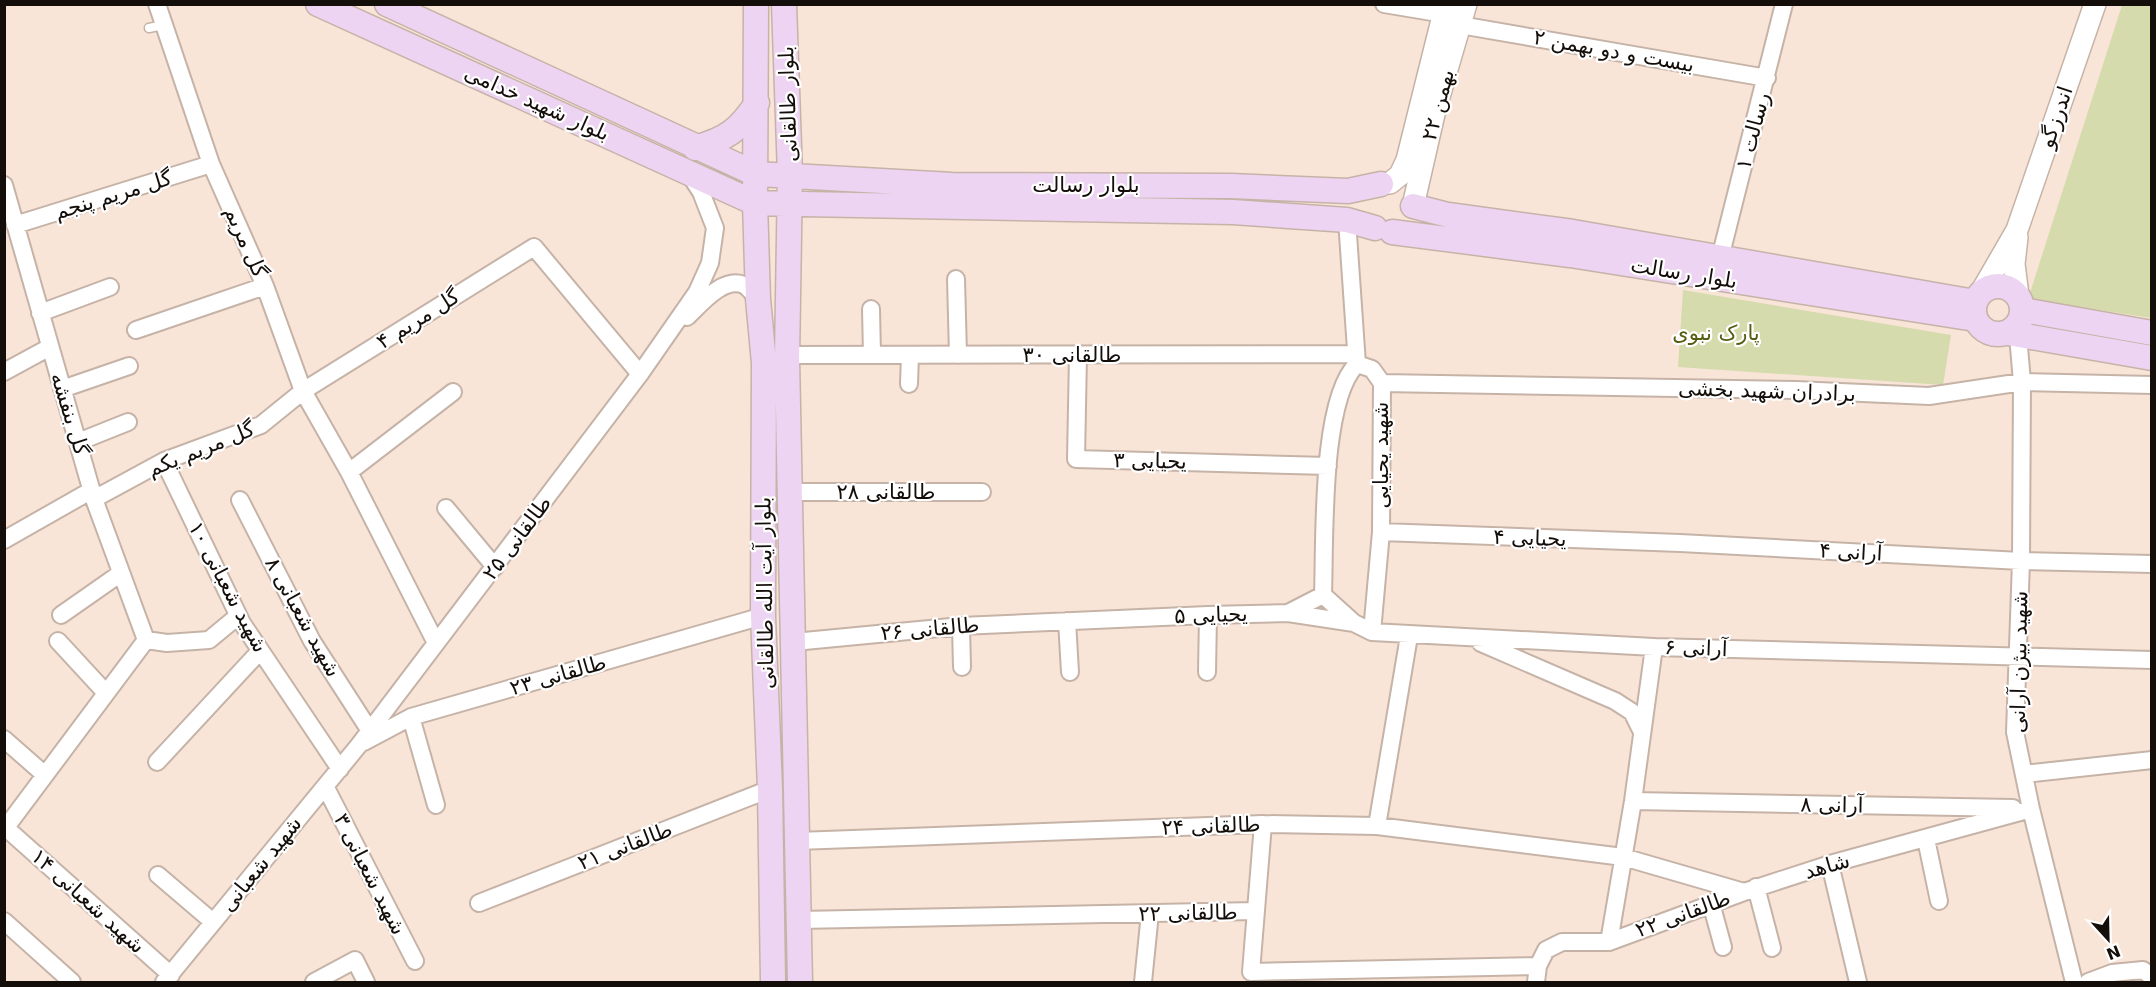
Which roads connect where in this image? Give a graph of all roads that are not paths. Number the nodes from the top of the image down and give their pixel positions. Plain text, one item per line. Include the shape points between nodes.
1 (157, 4) edge
2 (318, 4) edge
3 (387, 4) edge
4 (756, 4) edge
5 (784, 4) edge
6 (1384, 4) edge
7 (1466, 4) edge
8 (1784, 4) edge
9 (2095, 4) edge
10 (1450, 15) edge
11 (1767, 78) junction
12 (757, 103) junction
13 (695, 148) junction
14 (211, 164) junction
15 (688, 172) junction
16 (756, 174) junction
17 (790, 175) junction
18 (1385, 183) junction
19 (4, 185) edge
20 (755, 203) junction
21 (789, 204) junction
22 (1413, 206) junction
23 (1347, 220) junction
24 (15, 225) junction
25 (1383, 230) junction
26 (2017, 230) junction
27 (1720, 258) junction
28 (956, 279) dead end
29 (110, 286) dead end
30 (265, 286) junction
31 (758, 299) junction
32 (1973, 304) junction
33 (2025, 306) junction
34 (871, 309) dead end
35 (40, 313) junction
36 (673, 329) junction
37 (136, 330) dead end
38 (2151, 333) edge
39 (2013, 334) junction
40 (50, 347) junction
41 (787, 355) junction
42 (872, 355) junction
43 (910, 355) junction
44 (958, 355) junction
45 (1078, 355) junction
46 (2151, 358) edge
47 (1356, 359) junction
48 (129, 366) dead end
49 (4, 372) edge
50 (640, 374) junction
51 (2022, 382) junction
52 (1382, 383) junction
53 (909, 384) dead end
54 (2151, 386) edge
55 (62, 389) junction
56 (303, 391) junction
57 (453, 392) dead end
58 (128, 422) dead end
59 (789, 424) junction
60 (765, 425) junction
61 (78, 442) junction
62 (164, 461) junction
63 (1328, 466) junction
64 (349, 472) junction
65 (790, 492) junction
66 (982, 492) dead end
67 (93, 494) junction
68 (240, 500) dead end
69 (446, 508) dead end
70 (1380, 532) junction
71 (4, 540) edge
72 (1680, 543) joint
73 (2021, 561) junction
74 (2151, 564) edge
75 (495, 567) junction
76 (121, 573) junction
77 (1323, 595) junction
78 (1288, 613) junction
79 (61, 615) dead end
80 (1208, 615) junction
81 (238, 616) junction
82 (763, 616) junction
83 (1066, 621) junction
84 (1354, 623) junction
85 (961, 626) junction
86 (1372, 632) junction
87 (1409, 636) junction
88 (1471, 638) junction
89 (146, 640) junction
90 (58, 641) dead end
91 (794, 642) junction
92 (436, 644) junction
93 (1654, 647) junction
94 (260, 651) junction
95 (2020, 658) junction
96 (2151, 660) edge
97 (962, 667) dead end
98 (1070, 672) dead end
99 (1207, 672) dead end
100 (106, 693) junction
101 (411, 717) junction
102 (370, 731) junction
103 (1642, 732) junction
104 (4, 739) edge
105 (358, 746) junction
106 (2151, 760) edge
107 (157, 762) dead end
108 (340, 769) junction
109 (2024, 774) junction
110 (45, 775) junction
111 (325, 786) junction
112 (770, 789) junction
113 (1633, 801) junction
114 (436, 805) dead end
115 (2031, 809) junction
116 (1263, 824) junction
117 (1377, 826) junction
118 (5, 829) edge
119 (1926, 839) junction
120 (797, 841) junction
121 (1623, 858) junction
122 (1830, 864) junction
123 (158, 875) dead end
124 (1750, 890) junction
125 (1939, 901) dead end
126 (479, 903) dead end
127 (1711, 903) junction
128 (1255, 911) junction
129 (1150, 913) junction
130 (799, 920) junction
131 (4, 921) edge
132 (213, 922) junction
133 (1609, 942) junction
134 (1723, 947) dead end
135 (1772, 948) dead end
136 (416, 961) dead end
137 (1537, 974) edge
138 (2151, 977) edge
139 (168, 979) edge
140 (72, 982) edge
141 (314, 982) edge
142 (366, 982) edge
143 (773, 982) edge
144 (800, 982) edge
145 (1143, 982) edge
146 (1858, 982) edge
147 (2074, 982) edge
148 (2088, 982) edge

1 - 14 street, گل مریم via 156,26
2 - 15 main road, بلوار شهید خدامی
3 - 13 main road, بلوار شهید خدامی
4 - 12 main road, بلوار طالقانی
5 - 17 main road, بلوار طالقانی
6 - 10 street, بیست و دو بهمن ۲
7 - 10 street, ۲۲ بهمن
8 - 11 street, رسالت ۱
9 - 26 street, اندرزگو
10 - 11 street, بیست و دو بهمن ۲
10 - 18 street, ۲۲ بهمن via 1407,160 1400,175
10 - 22 street, ۲۲ بهمن via 1434,114
11 - 27 street, رسالت ۱
12 - 13 main road via 742,125 721,141
12 - 16 main road, بلوار طالقانی
13 - 16 main road, بلوار شهید خدامی
14 - 24 street, گل مریم پنجم
14 - 30 street, گل مریم
15 - 20 main road, بلوار شهید خدامی
15 - 36 street via 711,216 715,241 705,279
16 - 17 main road, بلوار رسالت
16 - 20 main road, بلوار طالقانی
17 - 18 main road, بلوار رسالت via 952,185 1231,186 1348,191
17 - 21 main road, بلوار طالقانی
18 - 22 main road via 1403,188
18 - 25 main road via 1374,187 1365,200 1365,216
19 - 24 street, گل بنفشه
20 - 21 main road, بلوار رسالت
20 - 31 main road, بلوار آیت الله طالقانی
21 - 23 main road, بلوار رسالت via 1233,212
21 - 41 main road, بلوار آیت الله طالقانی
22 - 25 main road via 1405,226
22 - 27 main road, بلوار رسالت via 1448,215
23 - 25 main road, بلوار رسالت
23 - 47 street
24 - 35 street, گل بنفشه
25 - 32 main road, بلوار رسالت
26 - 32 street
26 - 33 street via 2014,264
27 - 32 main road, بلوار رسالت
28 - 44 street
29 - 35 street
30 - 37 street
30 - 56 street, گل مریم
31 - 36 street via 745,285 733,283 718,290
31 - 60 main road, بلوار آیت الله طالقانی
32 - 33 main road via 1991,287 1999,286
32 - 39 main road via 1985,331
33 - 38 main road
33 - 39 main road
34 - 42 street
35 - 40 street, گل بنفشه
36 - 50 street, طالقانی ۲۵
39 - 46 main road
39 - 51 street, شهید بیژن آرانی
40 - 49 street
40 - 55 street, گل بنفشه
41 - 42 street, طالقانی ۳۰
41 - 59 main road, بلوار آیت الله طالقانی
42 - 43 street, طالقانی ۳۰
43 - 44 street, طالقانی ۳۰
43 - 53 street
44 - 45 street, طالقانی ۳۰
45 - 47 street, طالقانی ۳۰
45 - 63 street, یحیایی ۳ via 1076,459
47 - 52 street, شهید یحیایی via 1372,369
47 - 63 street via 1335,413
48 - 55 street
50 - 56 street, گل مریم ۴ via 534,247
50 - 75 street, طالقانی ۲۵
51 - 52 street, برادران شهید بخشی via 1929,396
51 - 54 street, برادران شهید بخشی
51 - 73 street, شهید بیژن آرانی
52 - 70 street, شهید یحیایی
55 - 61 street, گل بنفشه
56 - 62 street, گل مریم یکم via 261,425
56 - 64 street, گل مریم
57 - 64 street
58 - 61 street
59 - 60 main road
59 - 65 main road, بلوار آیت الله طالقانی
60 - 82 main road, بلوار آیت الله طالقانی
61 - 67 street, گل بنفشه
62 - 67 street, گل مریم یکم
62 - 81 street, شهید شعبانی ۱۰
63 - 77 street
64 - 92 street, گل مریم
65 - 66 street, طالقانی ۲۸
65 - 91 main road, بلوار آیت الله طالقانی
67 - 71 street, گل مریم یکم
67 - 76 street, گل بنفشه
68 - 102 street, شهید شعبانی ۸ via 312,641
69 - 75 street
70 - 72 street, یحیایی ۴
70 - 86 street, شهید یحیایی
72 - 73 street, آرانی ۴
73 - 74 street, آرانی ۴
73 - 95 street, شهید بیژن آرانی
75 - 92 street, طالقانی ۲۵
76 - 79 street
76 - 89 street, گل بنفشه
77 - 78 street
77 - 84 street
78 - 80 street, یحیایی ۵
78 - 84 street, یحیایی ۵
80 - 83 street, یحیایی ۵
80 - 99 street
81 - 89 street via 209,640 167,644
81 - 94 street, شهید شعبانی ۱۰
82 - 101 street, طالقانی ۲۳
82 - 112 main road, بلوار آیت الله طالقانی
83 - 85 street, طالقانی ۲۶
83 - 98 street
84 - 86 street
85 - 91 street, طالقانی ۲۶
85 - 97 street
86 - 87 street, آرانی ۶
87 - 88 street, آرانی ۶
87 - 117 street
88 - 93 street, آرانی ۶
88 - 103 street via 1614,700 1632,712
89 - 100 street
90 - 100 street
91 - 120 main road, بلوار آیت الله طالقانی
92 - 102 street, طالقانی ۲۵
93 - 95 street, آرانی ۶
93 - 103 street
94 - 107 street
94 - 108 street, شهید شعبانی ۱۰
95 - 96 street, آرانی ۶
95 - 109 street, شهید بیژن آرانی via 2015,732
100 - 110 street
101 - 105 street, طالقانی ۲۳
101 - 114 street
102 - 105 street, طالقانی ۲۵
103 - 113 street
104 - 110 street
105 - 108 street, شهید شعبانی
106 - 109 street
108 - 111 street, شهید شعبانی
109 - 115 street, شهید بیژن آرانی
110 - 118 street
111 - 132 street, شهید شعبانی
111 - 136 street, شهید شعبانی ۳
112 - 126 street, طالقانی ۲۱
112 - 143 main road, بلوار آیت الله طالقانی
113 - 115 street, آرانی ۸
113 - 121 street
115 - 119 street, شاهد
115 - 147 street, شهید بیژن آرانی
116 - 117 street, طالقانی ۲۴
116 - 120 street, طالقانی ۲۴
116 - 128 street
117 - 121 street, طالقانی ۲۴
118 - 139 street, شهید شعبانی ۱۴
119 - 122 street, شاهد
119 - 125 street
120 - 130 main road, بلوار آیت الله طالقانی
121 - 124 street
121 - 133 street
122 - 124 street, شاهد
122 - 146 street
123 - 132 street
124 - 127 street, طالقانی ۲۲
124 - 135 street
127 - 133 street, طالقانی ۲۲
127 - 134 street
128 - 129 street, طالقانی ۲۲
128 - 137 street, طالقانی ۲۲ via 1251,972
129 - 130 street, طالقانی ۲۲
129 - 145 street
130 - 144 main road, بلوار آیت الله طالقانی
131 - 140 street
132 - 139 street, شهید شعبانی
133 - 137 street, طالقانی ۲۲ via 1562,942 1546,950
138 - 148 street via 2143,970 2112,973
141 - 142 street via 355,960

